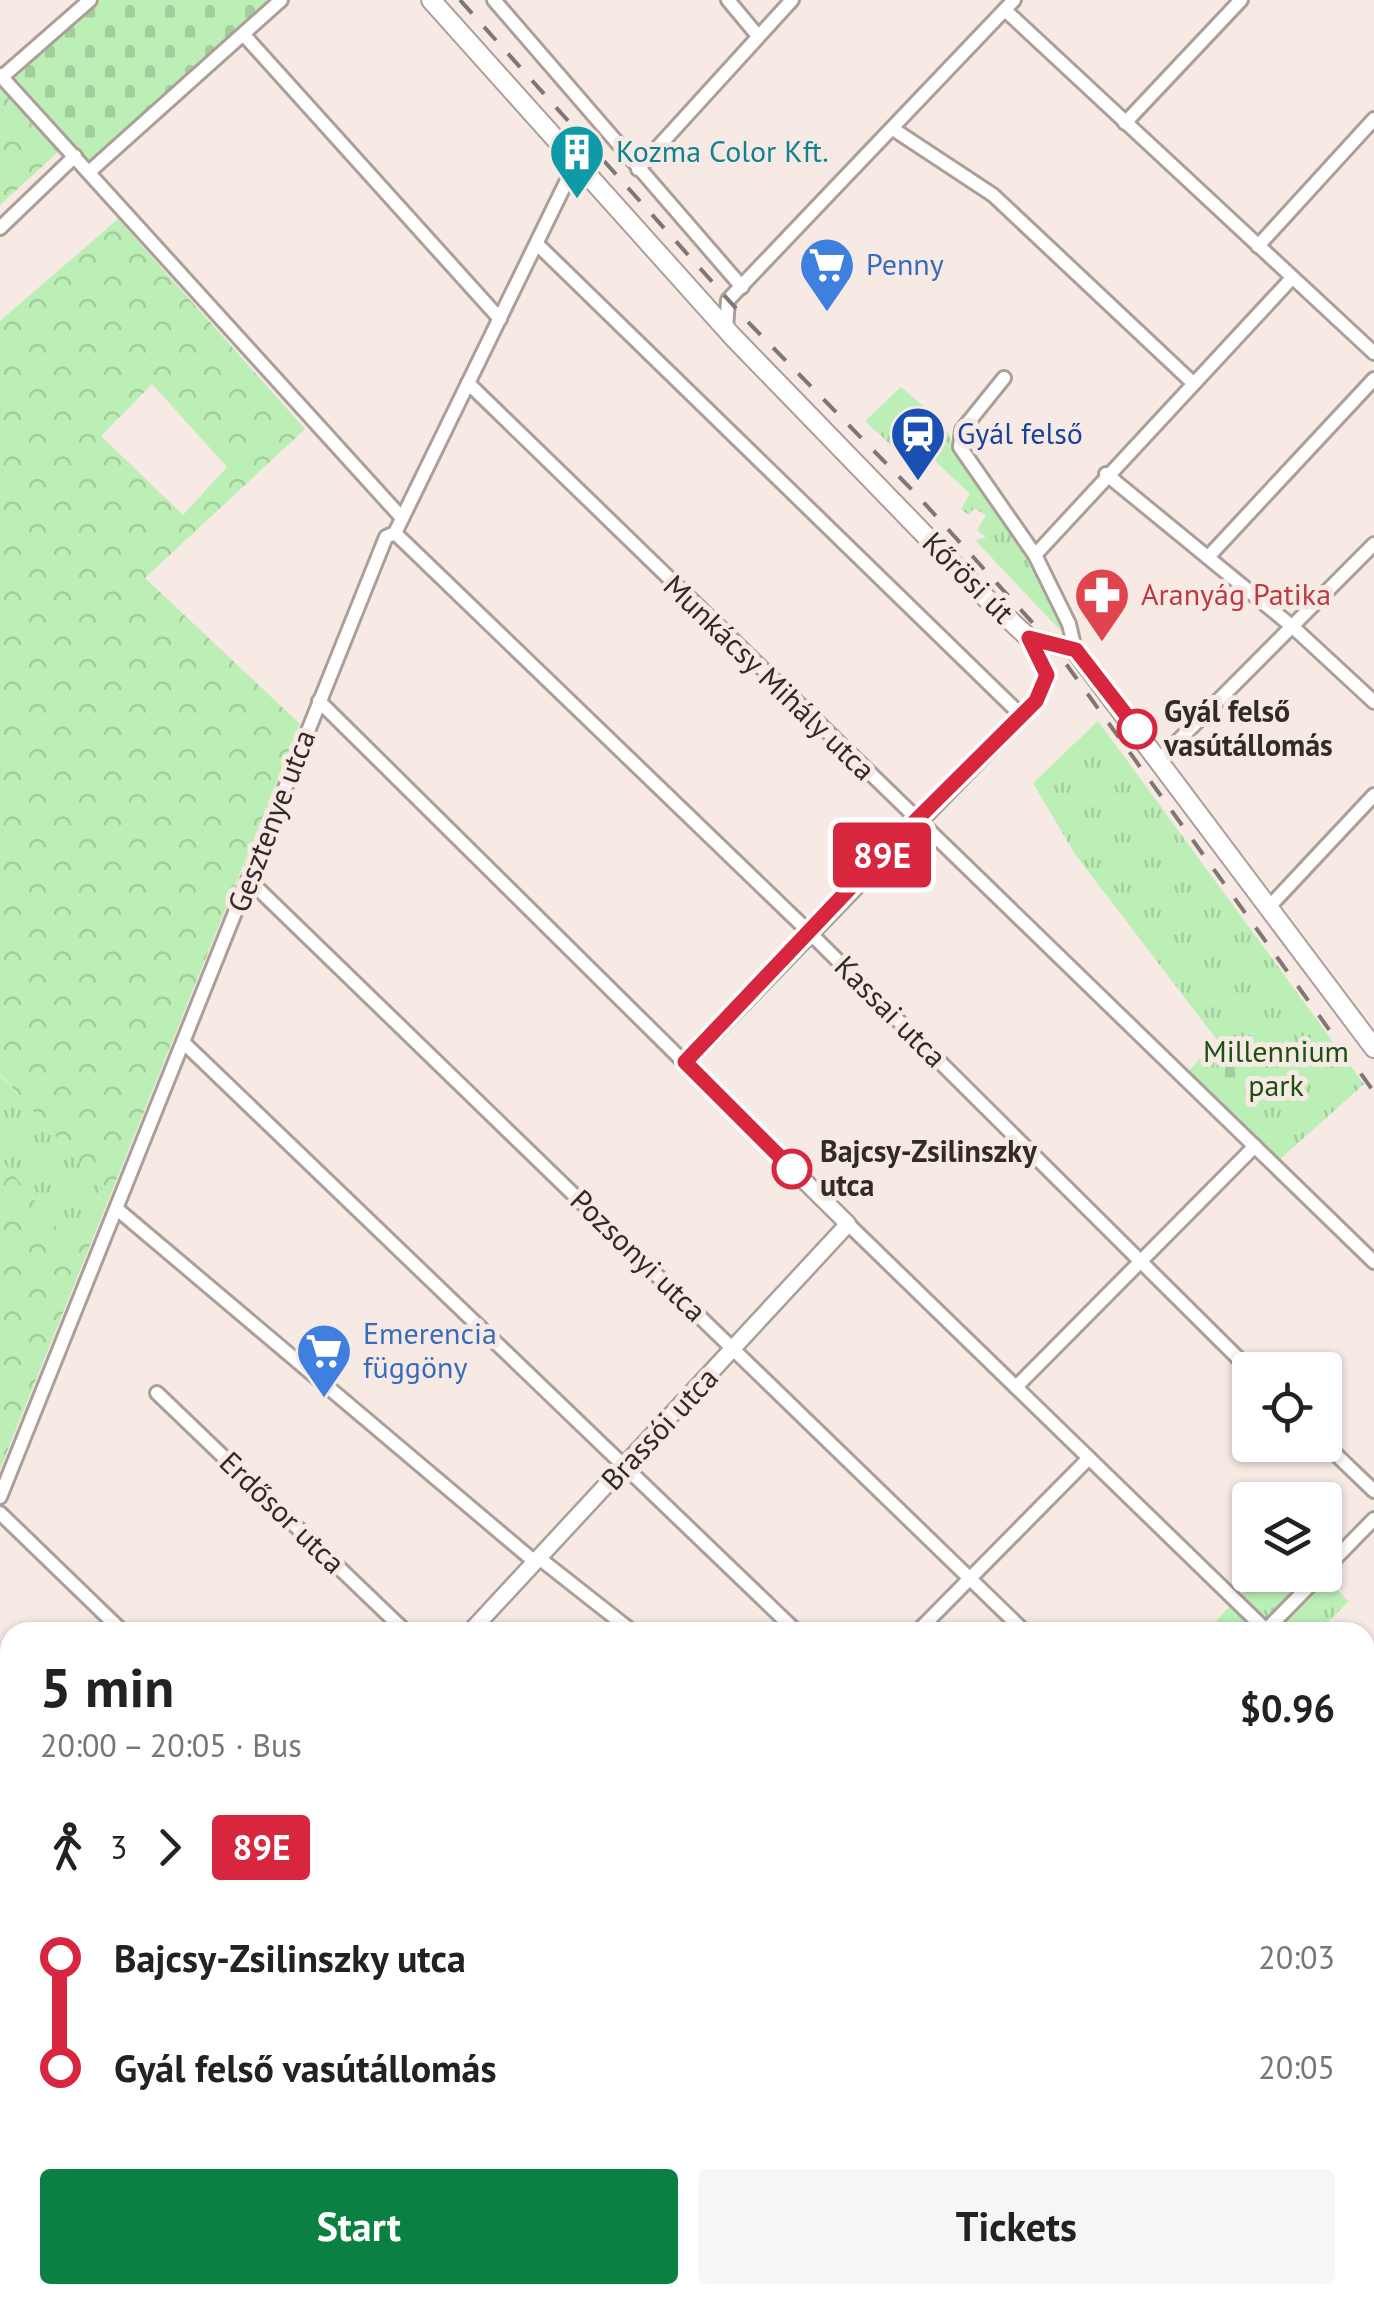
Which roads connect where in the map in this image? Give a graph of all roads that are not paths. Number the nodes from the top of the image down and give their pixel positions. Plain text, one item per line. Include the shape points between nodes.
1 (90, 0) edge
2 (282, 0) edge
3 (432, 0) edge
4 (494, 0) edge
5 (728, 0) edge
6 (792, 0) edge
7 (1236, 2) edge
8 (1010, 5) edge
9 (244, 35) junction
10 (758, 36) junction
11 (1, 76) edge
12 (1374, 120) edge
13 (1125, 123) junction
14 (892, 128) junction
15 (74, 156) junction
16 (576, 162) junction
17 (638, 169) junction
18 (89, 172) junction
19 (0, 228) edge
20 (537, 244) junction
21 (1258, 246) junction
22 (1292, 278) junction
23 (742, 287) junction
24 (699, 299) junction
25 (728, 300) junction
26 (485, 302) junction
27 (508, 302) junction
28 (500, 319) junction
29 (726, 329) junction
30 (1374, 353) edge
31 (1004, 378) dead end
32 (1374, 380) edge
33 (468, 383) junction
34 (1192, 383) junction
35 (1106, 474) junction
36 (402, 518) junction
37 (395, 533) junction
38 (1374, 544) edge
39 (1035, 555) junction
40 (1209, 556) junction
41 (1294, 628) junction
42 (1029, 638) junction
43 (1069, 648) junction
44 (1047, 675) junction
45 (319, 701) junction
46 (1374, 702) edge
47 (1022, 716) junction
48 (1160, 759) junction
49 (1374, 796) edge
50 (915, 821) junction
51 (250, 882) junction
52 (1269, 907) junction
53 (808, 931) junction
54 (184, 1043) junction
55 (1374, 1048) edge
56 (685, 1062) junction
57 (1255, 1146) junction
58 (117, 1209) junction
59 (848, 1224) junction
60 (1141, 1261) junction
61 (1374, 1262) edge
62 (733, 1349) junction
63 (1232, 1352) edge
64 (1016, 1387) junction
65 (157, 1393) dead end
66 (1088, 1458) junction
67 (1342, 1460) edge
68 (623, 1469) junction
69 (1374, 1491) edge
70 (0, 1497) edge
71 (0, 1514) edge
72 (1374, 1519) edge
73 (1342, 1552) edge
74 (538, 1560) junction
75 (970, 1578) junction
76 (1304, 1592) edge
77 (113, 1622) edge
78 (396, 1622) edge
79 (479, 1622) edge
80 (620, 1622) edge
81 (786, 1622) edge
82 (927, 1622) edge
83 (1015, 1622) edge
84 (1256, 1622) edge
85 (1275, 1622) edge

1 - 11 street
2 - 9 street
3 - 16 main road, Kőrösi út
4 - 17 street
5 - 10 street
6 - 10 street
7 - 13 street
8 - 13 street
8 - 14 street
9 - 18 street
9 - 26 street
10 - 17 street
11 - 15 street
12 - 21 street
13 - 21 street
14 - 23 street
14 - 34 street via 993,196
15 - 18 street
15 - 19 street
16 - 20 street, Gesztenye utca
16 - 24 main road, Kőrösi út
17 - 23 street
18 - 36 street
20 - 27 street, Gesztenye utca
20 - 47 street
21 - 22 street
22 - 30 street
22 - 34 street
23 - 25 street
24 - 25 street
24 - 29 main road, Kőrösi út
25 - 29 street
26 - 27 street
26 - 28 street
27 - 28 street, Gesztenye utca
28 - 33 street, Gesztenye utca
29 - 42 main road, Kőrösi út
31 - 39 street via 962,430 960,447
32 - 40 street
33 - 36 street, Gesztenye utca
33 - 50 street, Munkácsy Mihály utca
34 - 35 street
35 - 39 street
35 - 40 street
36 - 37 street, Gesztenye utca
37 - 45 street, Gesztenye utca via 386,537
37 - 53 street, Kassai utca
38 - 41 street
39 - 43 street via 1069,624
40 - 41 street
41 - 46 street
41 - 48 street
42 - 43 main road, Kőrösi út
42 - 44 street
43 - 44 street
43 - 48 main road
44 - 47 street
45 - 51 street, Gesztenye utca
45 - 56 street
47 - 50 street
48 - 52 main road
49 - 52 street
50 - 53 street
50 - 57 street, Munkácsy Mihály utca
51 - 54 street, Gesztenye utca
51 - 62 street, Pozsonyi utca
52 - 55 main road
53 - 56 street
53 - 60 street, Kassai utca
54 - 58 street, Gesztenye utca
54 - 68 street
56 - 59 street
57 - 60 street
57 - 61 street, Munkácsy Mihály utca
58 - 70 street, Gesztenye utca
58 - 74 street
59 - 62 street, Brassói utca
59 - 64 street
60 - 63 street, Kassai utca
60 - 64 street
62 - 68 street, Brassói utca
62 - 75 street, Pozsonyi utca
64 - 66 street
65 - 78 street, Erdősor utca
66 - 75 street
66 - 84 street
67 - 69 street
68 - 74 street, Brassói utca
68 - 81 street
71 - 77 street
72 - 73 street
74 - 79 street, Brassói utca
74 - 80 street
75 - 82 street
75 - 83 street, Pozsonyi utca
76 - 85 street

